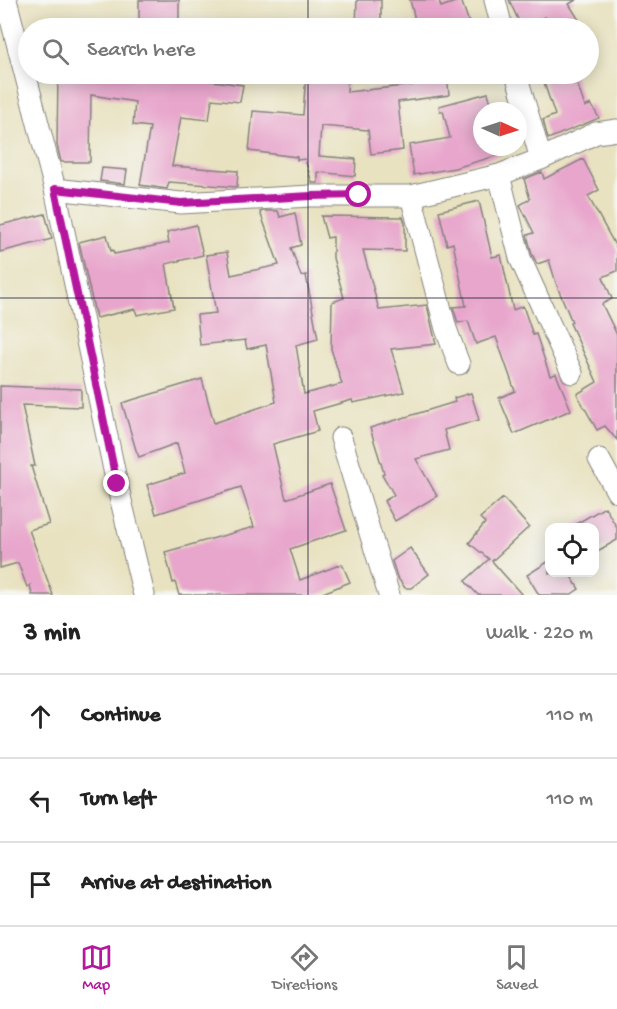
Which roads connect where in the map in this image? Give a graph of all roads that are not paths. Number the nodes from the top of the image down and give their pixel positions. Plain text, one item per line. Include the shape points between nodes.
1 (6, 0) edge
2 (495, 0) edge
3 (500, 18) edge
4 (18, 46) edge
5 (28, 84) edge
6 (519, 84) edge
7 (617, 130) edge
8 (541, 159) junction
9 (499, 175) junction
10 (55, 189) junction
11 (411, 196) junction
12 (459, 364) dead end
13 (572, 373) dead end
14 (341, 438) dead end
15 (599, 459) dead end
16 (617, 492) edge
17 (144, 595) edge
18 (389, 595) edge

1 - 4 street
2 - 3 street
5 - 10 street
6 - 8 street
7 - 8 street via 596,133
8 - 9 street
9 - 11 street
9 - 13 street via 520,258
10 - 11 street via 181,203 311,196
10 - 17 street
11 - 12 street
14 - 18 street
15 - 16 street

